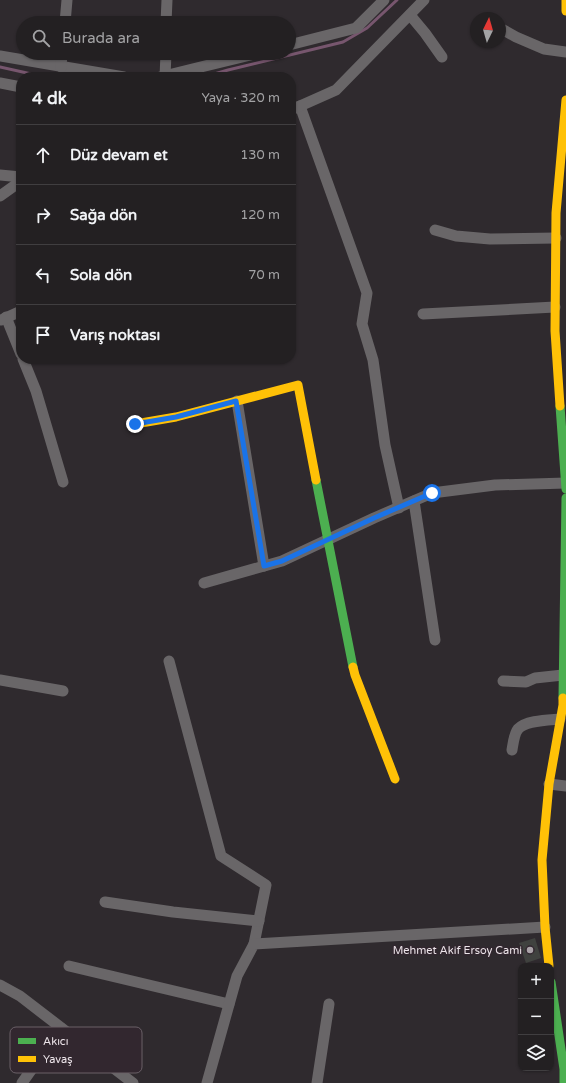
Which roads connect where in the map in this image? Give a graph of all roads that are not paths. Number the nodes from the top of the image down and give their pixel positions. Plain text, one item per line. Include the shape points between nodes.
1 (67, 0) edge
2 (167, 0) edge
3 (384, 0) edge
4 (424, 0) edge
5 (566, 0) edge
6 (566, 11) edge
7 (410, 15) junction
8 (66, 16) edge
9 (166, 16) edge
10 (506, 32) edge
11 (296, 43) edge
12 (566, 52) edge
13 (0, 56) edge
14 (442, 57) dead end
15 (16, 59) edge
16 (24, 60) edge
17 (61, 60) edge
18 (166, 60) edge
19 (230, 60) edge
20 (61, 66) junction
21 (95, 72) edge
22 (165, 72) edge
23 (181, 72) edge
24 (0, 83) edge
25 (16, 86) edge
26 (566, 100) edge
27 (296, 108) edge
28 (0, 175) edge
29 (16, 177) edge
30 (16, 185) edge
31 (0, 196) edge
32 (435, 230) dead end
33 (556, 238) junction
34 (555, 308) junction
35 (16, 313) edge
36 (424, 314) dead end
37 (3, 319) edge
38 (16, 344) edge
39 (25, 364) edge
40 (236, 401) junction
41 (135, 424) dead end
42 (63, 482) dead end
43 (566, 483) edge
44 (566, 489) edge
45 (566, 498) edge
46 (414, 501) junction
47 (399, 508) junction
48 (327, 540) junction
49 (264, 566) junction
50 (204, 583) dead end
51 (435, 640) dead end
52 (168, 661) dead end
53 (563, 675) junction
54 (0, 680) edge
55 (503, 681) dead end
56 (63, 690) dead end
57 (560, 719) junction
58 (512, 750) dead end
59 (395, 779) dead end
60 (548, 784) junction
61 (566, 786) edge
62 (104, 902) dead end
63 (258, 921) junction
64 (545, 927) junction
65 (254, 944) junction
66 (549, 963) edge
67 (69, 966) dead end
68 (0, 985) edge
69 (554, 999) edge
70 (229, 1004) junction
71 (329, 1004) dead end
72 (59, 1027) edge
73 (29, 1073) edge
74 (120, 1073) edge
75 (22, 1083) edge
76 (133, 1083) edge
77 (207, 1083) edge
78 (317, 1083) edge
79 (564, 1083) edge

1 - 8 street
2 - 9 street
3 - 11 street via 356,28
4 - 7 street
5 - 6 street
7 - 14 street
7 - 27 street via 336,90
10 - 12 street via 544,49
13 - 15 street
16 - 20 street
17 - 20 street
18 - 22 street
19 - 23 street
20 - 21 street
24 - 25 street
26 - 33 street
27 - 47 street via 367,293 362,324 373,360 385,445
28 - 29 street
30 - 31 street
32 - 33 street via 456,236 490,239
33 - 34 street
34 - 36 street
34 - 43 street
35 - 37 street
37 - 38 street
39 - 42 street via 36,391
40 - 41 street via 176,417
40 - 48 street via 298,385
40 - 49 street
43 - 44 street
43 - 46 street via 495,485 432,493
45 - 53 street
46 - 47 street
46 - 51 street
47 - 48 street
48 - 49 street via 282,561
48 - 59 street via 355,675
49 - 50 street
52 - 63 street via 221,856 266,886
53 - 55 street via 535,678 526,682
53 - 57 street via 563,705
54 - 56 street
57 - 58 street via 531,722 519,728
57 - 60 street
60 - 61 street
60 - 64 street via 542,860
62 - 63 street
63 - 65 street
64 - 65 street
64 - 66 street
65 - 70 street via 237,976
67 - 70 street
68 - 72 street via 20,996
69 - 79 street
70 - 77 street
71 - 78 street
73 - 75 street
74 - 76 street

